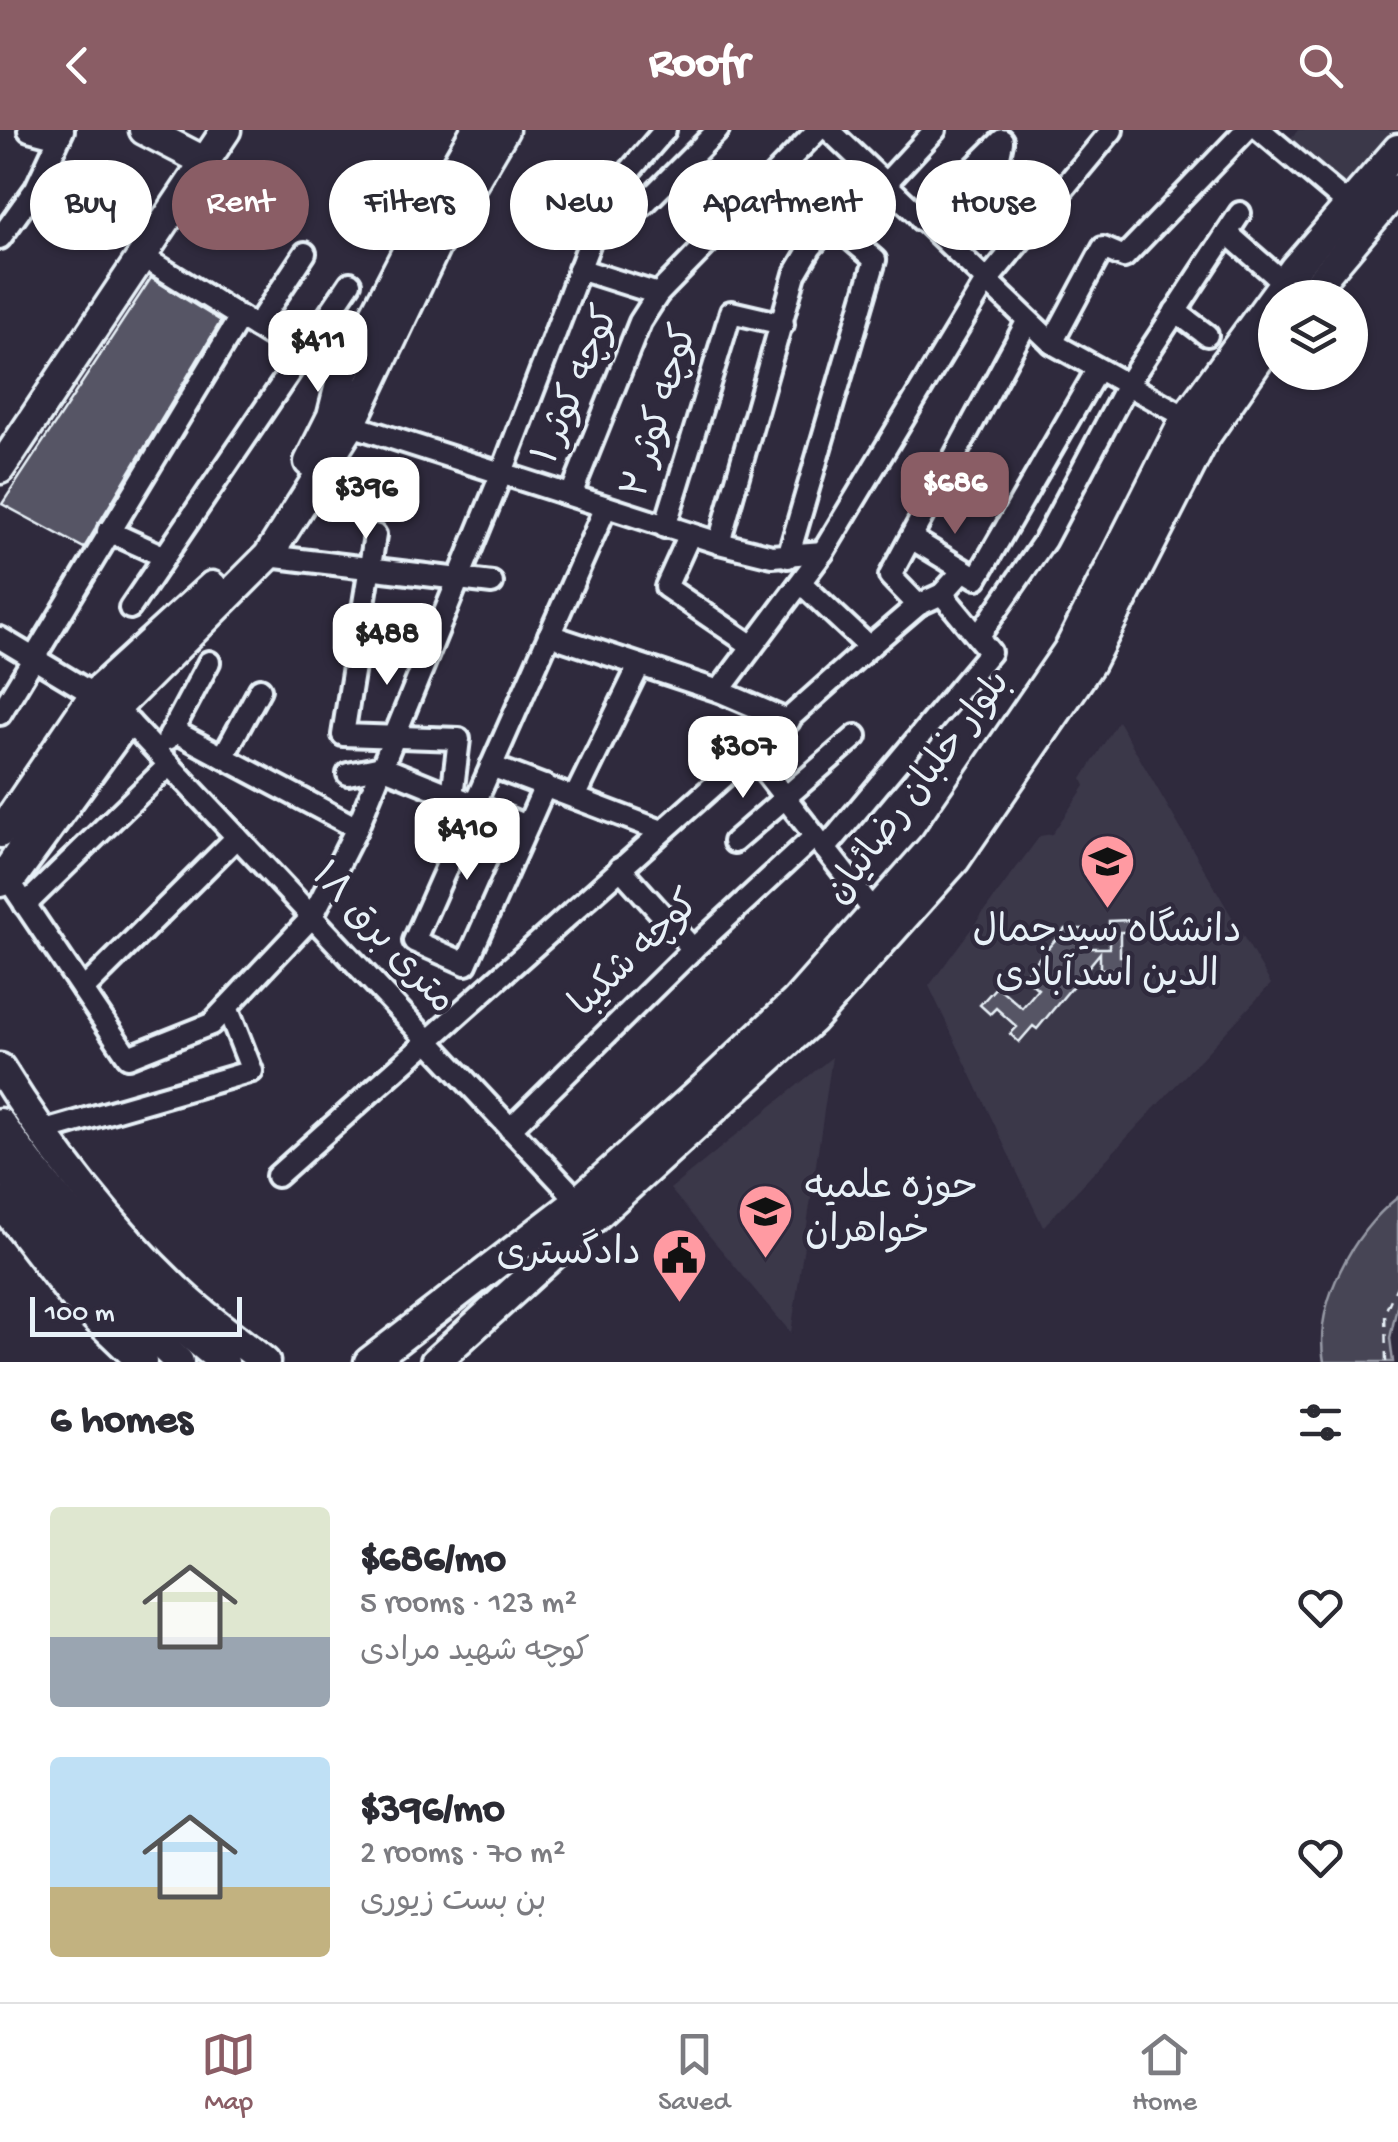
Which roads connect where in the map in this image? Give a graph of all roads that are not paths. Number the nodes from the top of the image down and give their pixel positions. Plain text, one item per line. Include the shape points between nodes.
1 (29, 130) edge
2 (144, 130) edge
3 (186, 130) edge
4 (476, 130) edge
5 (504, 130) edge
6 (665, 130) edge
7 (718, 130) edge
8 (818, 130) edge
9 (828, 130) edge
10 (935, 130) edge
11 (1112, 130) edge
12 (1246, 130) edge
13 (1260, 130) edge
14 (61, 134) edge
15 (1003, 135) edge
16 (215, 146) edge
17 (1398, 149) edge
18 (639, 160) edge
19 (859, 160) edge
20 (979, 160) edge
21 (998, 160) edge
22 (896, 165) edge
23 (1398, 190) edge
24 (896, 196) edge
25 (648, 200) edge
26 (1350, 205) junction
27 (1240, 213) dead end
28 (916, 215) edge
29 (1228, 233) junction
30 (0, 238) edge
31 (587, 250) edge
32 (808, 250) edge
33 (863, 250) edge
34 (952, 250) edge
35 (306, 253) dead end
36 (140, 255) junction
37 (580, 269) junction
38 (1283, 280) edge
39 (1301, 280) edge
40 (1305, 280) edge
41 (350, 282) dead end
42 (985, 282) junction
43 (658, 294) junction
44 (1175, 311) junction
45 (248, 322) junction
46 (1027, 322) junction
47 (783, 324) junction
48 (1207, 335) dead end
49 (1258, 341) edge
50 (1052, 343) junction
51 (300, 353) junction
52 (1258, 355) edge
53 (1097, 370) junction
54 (1127, 384) junction
55 (352, 386) junction
56 (342, 421) junction
57 (1198, 424) junction
58 (0, 469) edge
59 (501, 475) junction
60 (571, 495) junction
61 (606, 507) junction
62 (665, 526) junction
63 (108, 531) junction
64 (690, 534) junction
65 (375, 535) dead end
66 (911, 538) junction
67 (720, 543) junction
68 (823, 552) junction
69 (164, 556) junction
70 (268, 556) junction
71 (788, 557) junction
72 (371, 567) junction
73 (969, 575) junction
74 (460, 578) junction
75 (492, 583) dead end
76 (802, 584) junction
77 (942, 594) junction
78 (918, 605) junction
79 (130, 608) dead end
80 (549, 636) junction
81 (978, 637) junction
82 (0, 638) edge
83 (751, 646) junction
84 (869, 647) junction
85 (32, 656) junction
86 (209, 662) dead end
87 (639, 666) junction
88 (260, 689) dead end
89 (720, 692) junction
90 (114, 708) junction
91 (0, 714) edge
92 (789, 721) junction
93 (174, 731) junction
94 (395, 734) junction
95 (856, 736) dead end
96 (751, 754) junction
97 (223, 757) junction
98 (164, 759) junction
99 (492, 766) junction
100 (382, 768) junction
101 (348, 774) dead end
102 (545, 786) junction
103 (452, 796) junction
104 (575, 797) junction
105 (785, 798) junction
106 (474, 805) junction
107 (527, 826) junction
108 (357, 828) junction
109 (662, 831) junction
110 (0, 833) edge
111 (237, 837) junction
112 (734, 842) dead end
113 (820, 843) junction
114 (620, 868) junction
115 (6, 884) edge
116 (26, 905) junction
117 (876, 914) junction
118 (312, 917) junction
119 (693, 949) junction
120 (83, 990) junction
121 (228, 1007) junction
122 (426, 1039) junction
123 (0, 1068) edge
124 (0, 1122) edge
125 (510, 1128) junction
126 (41, 1132) junction
127 (0, 1162) edge
128 (277, 1176) dead end
129 (1, 1207) edge
130 (587, 1210) junction
131 (142, 1362) edge
132 (179, 1362) edge
133 (224, 1362) edge
134 (265, 1362) edge
135 (369, 1362) edge
136 (434, 1362) edge

1 - 14 street
2 - 16 main road
3 - 16 main road
4 - 55 main road via 414,238
5 - 55 main road
6 - 18 street
7 - 25 street
8 - 43 street, کوچه کوثر ۱
9 - 19 street
10 - 22 street
11 - 42 street
12 - 50 street via 1124,256 1102,248
13 - 26 street
14 - 30 street via 36,188
15 - 20 street
15 - 21 street
16 - 36 main road
17 - 26 main road, بلوار خلبان رضائیان
23 - 40 main road, بلوار خلبان رضائیان
24 - 28 street
26 - 39 main road, بلوار خلبان رضائیان
27 - 29 street
29 - 38 street
29 - 44 street
31 - 37 street
32 - 47 street
33 - 71 street via 875,260
34 - 42 street
35 - 45 street
36 - 45 street
36 - 58 main road
37 - 43 street
37 - 59 street
41 - 51 street
42 - 46 street
42 - 68 street
43 - 60 street, کوچه کوثر ۱ via 640,322
44 - 48 street
44 - 54 street
45 - 51 street
45 - 63 street
46 - 50 street
46 - 66 street
47 - 62 street, کوچه کوثر ۲ via 731,312
47 - 67 street
49 - 57 main road, بلوار خلبان رضائیان
50 - 53 street
51 - 55 street
51 - 69 street
52 - 57 main road, بلوار خلبان رضائیان
53 - 54 street
53 - 73 street
54 - 57 street
54 - 81 street via 1045,540
55 - 56 main road
56 - 59 street
56 - 70 main road
56 - 90 main road via 246,556
57 - 117 main road, بلوار خلبان رضائیان via 1069,650 935,844
57 - 130 main road, بلوار خلبان رضائیان via 1090,663 955,860 812,1020
59 - 60 street
59 - 74 street
60 - 61 street
61 - 62 street
61 - 80 street
62 - 64 street
63 - 69 street
63 - 85 street
64 - 67 street
64 - 83 street via 666,587
65 - 72 street
66 - 73 street
66 - 78 street via 890,576
67 - 71 street
68 - 71 street
68 - 76 street
69 - 79 street
70 - 72 street
70 - 90 main road
72 - 74 street
72 - 94 street via 344,735
73 - 77 street
74 - 75 street
74 - 94 street
76 - 83 street
76 - 84 street
77 - 78 street
77 - 81 street
78 - 84 street
80 - 87 street
80 - 99 street
81 - 113 street, کوچه شکیبا via 990,652
82 - 85 street, ۱۸ متری برق
83 - 89 street
84 - 92 street
85 - 90 street, ۱۸ متری برق
85 - 91 street
86 - 93 street
87 - 89 street
87 - 104 street
88 - 97 street
89 - 92 street
90 - 98 street, ۱۸ متری برق
90 - 110 main road
90 - 115 main road
92 - 96 street
93 - 97 street
93 - 98 street
94 - 100 street
94 - 103 street via 460,739
95 - 105 street
96 - 105 street
96 - 109 street
97 - 108 street
98 - 111 street, ۱۸ متری برق
98 - 116 street
99 - 102 street
99 - 106 street
100 - 101 street
100 - 103 street
100 - 108 street
102 - 104 street
102 - 107 street
103 - 106 street
104 - 109 street
105 - 112 street
105 - 113 street
106 - 107 street
106 - 107 street via 414,941 466,964
108 - 118 street
109 - 114 street
111 - 118 street, ۱۸ متری برق
111 - 120 street
113 - 117 street
113 - 119 street, کوچه شکیبا
114 - 119 street
114 - 122 street
115 - 116 street
116 - 120 street
117 - 130 main road, بلوار خلبان رضائیان
118 - 121 street
118 - 122 street, ۱۸ متری برق
119 - 125 street, کوچه شکیبا
120 - 121 street via 128,1057 211,1024
121 - 126 street via 252,1071
122 - 125 street, ۱۸ متری برق
122 - 128 street
123 - 126 main road
124 - 133 main road via 44,1185 122,1272
125 - 130 street, ۱۸ متری برق
126 - 134 main road via 148,1262
127 - 132 main road via 86,1274
129 - 131 main road via 71,1294
130 - 135 main road, بلوار خلبان رضائیان
130 - 136 main road, بلوار خلبان رضائیان

